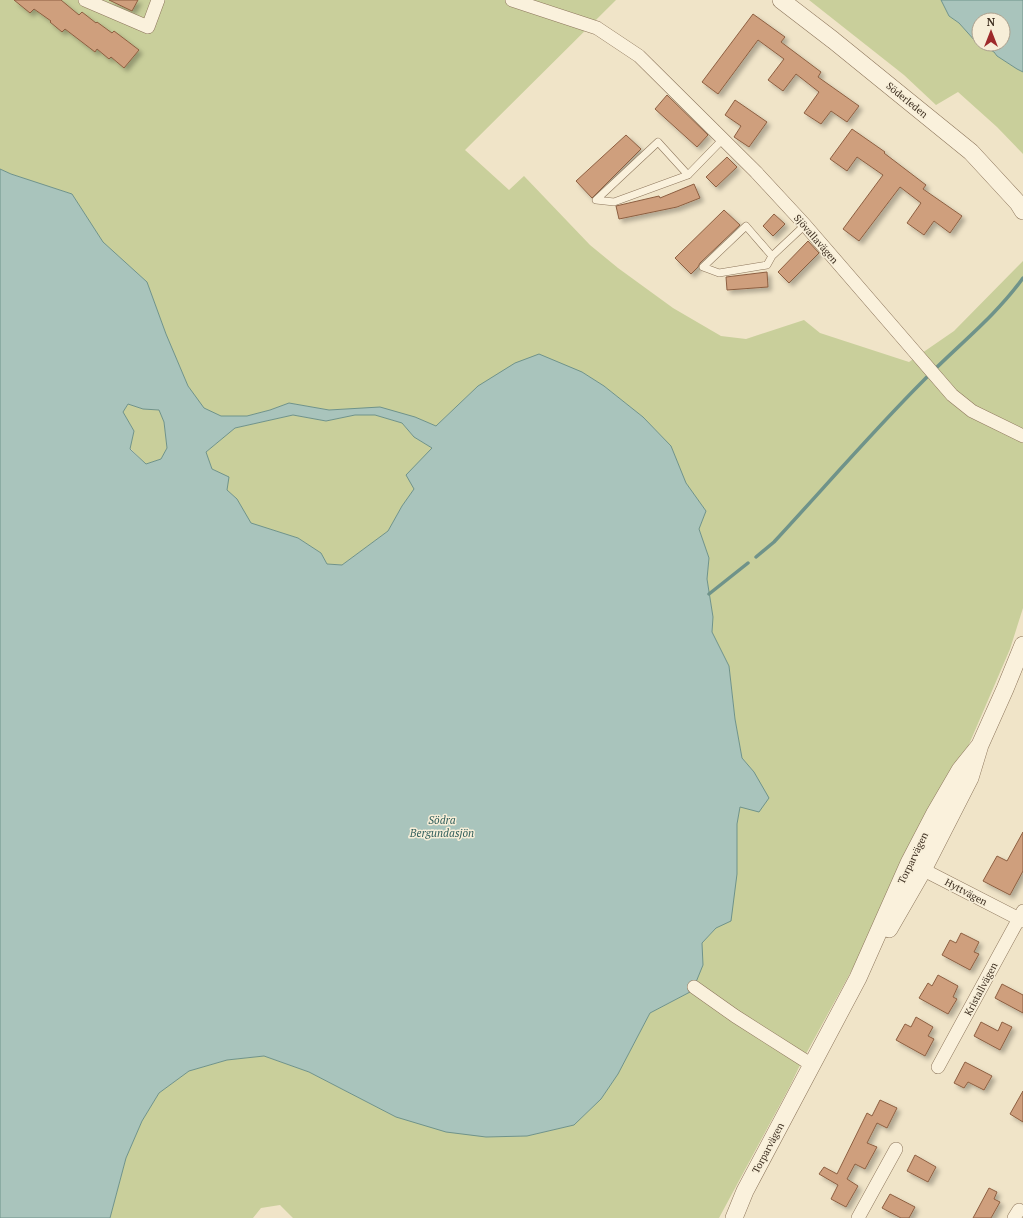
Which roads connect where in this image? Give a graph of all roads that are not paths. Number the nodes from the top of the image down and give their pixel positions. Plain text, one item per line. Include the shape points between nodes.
1 (85, 0) edge
2 (158, 0) edge
3 (512, 0) edge
4 (781, 0) edge
5 (723, 139) junction
6 (688, 175) junction
7 (1023, 211) edge
8 (805, 225) junction
9 (772, 256) junction
10 (992, 420) junction
11 (1023, 424) edge
12 (1023, 436) edge
13 (1023, 645) edge
14 (916, 866) junction
15 (1022, 917) edge
16 (694, 987) dead end
17 (812, 1065) junction
18 (938, 1067) dead end
19 (896, 1149) dead end
20 (745, 1192) junction
21 (728, 1218) edge
22 (734, 1218) edge
23 (858, 1218) edge

1 - 2 street via 148,27
3 - 5 street, Sjövallavägen via 597,28 639,56
4 - 7 street, Söderleden via 971,152
5 - 6 lane
5 - 8 street, Sjövallavägen
6 - 6 lane via 658,142 596,200 614,202
8 - 9 lane
8 - 10 street, Sjövallavägen via 952,395 972,410
9 - 9 lane via 746,226 703,267 719,273 733,271 768,265
10 - 11 street, Sjövallavägen
10 - 12 street, Sjövallavägen
13 - 14 street, Torparvägen via 980,745 970,778
14 - 15 street, Hyttvägen
14 - 17 street, Torparvägen via 899,914 858,978
15 - 18 street, Kristallvägen
16 - 17 street
17 - 20 street, Torparvägen
19 - 23 street
20 - 21 street, Torparvägen
20 - 22 street, Torparvägen

